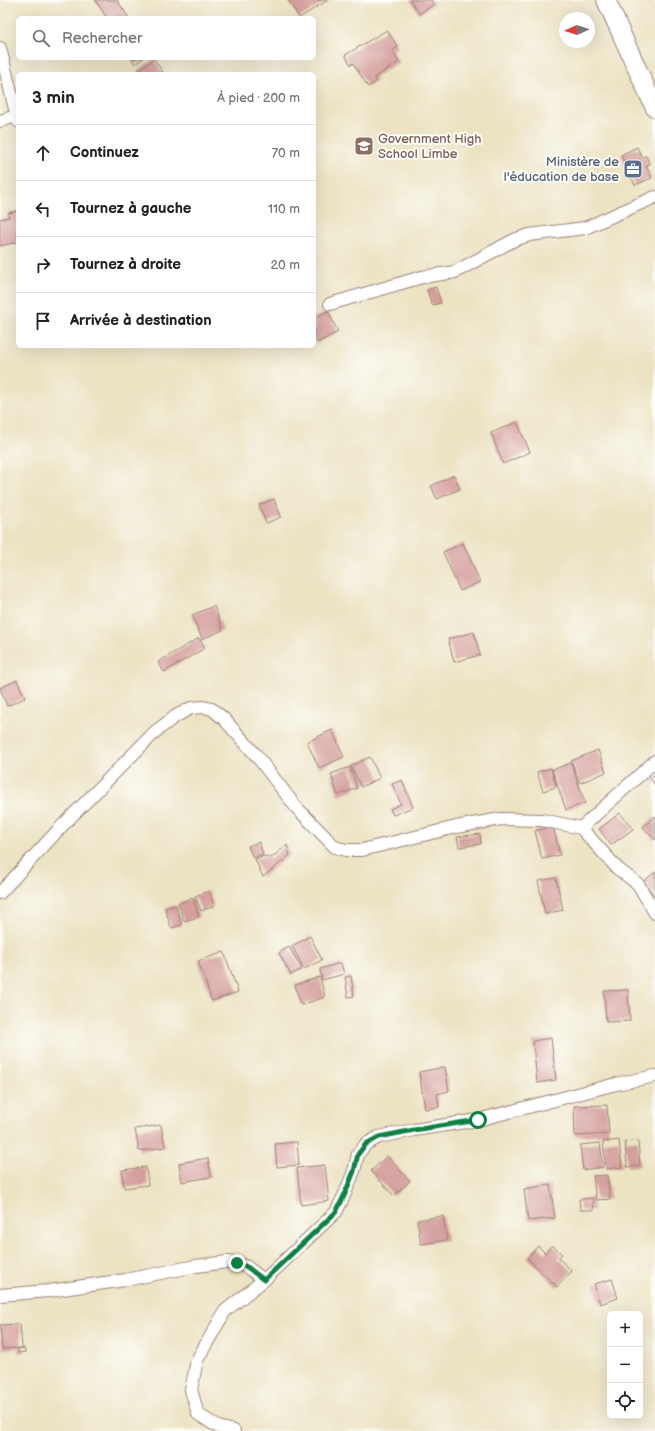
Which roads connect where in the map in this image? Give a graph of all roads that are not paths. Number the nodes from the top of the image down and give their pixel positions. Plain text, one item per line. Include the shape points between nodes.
1 (606, 0) edge
2 (0, 48) edge
3 (655, 108) edge
4 (16, 114) edge
5 (16, 118) edge
6 (0, 121) edge
7 (655, 197) edge
8 (330, 304) dead end
9 (655, 761) edge
10 (581, 828) junction
11 (0, 893) edge
12 (655, 913) edge
13 (655, 1076) edge
14 (264, 1280) junction
15 (0, 1295) edge
16 (234, 1431) edge

1 - 3 main road
2 - 4 street
5 - 6 street
7 - 8 street via 585,228 529,235 514,240 455,272 422,277
9 - 10 street
10 - 11 street via 542,820 502,819 456,827 362,850 334,847 296,807 224,719 212,709 191,708 156,731
10 - 12 street via 618,869 638,884
13 - 14 street via 478,1120 379,1137 366,1144 358,1154 354,1171 336,1212
14 - 15 street via 247,1267 227,1262 49,1291
14 - 16 street via 225,1311 197,1360 191,1390 198,1414 218,1427

